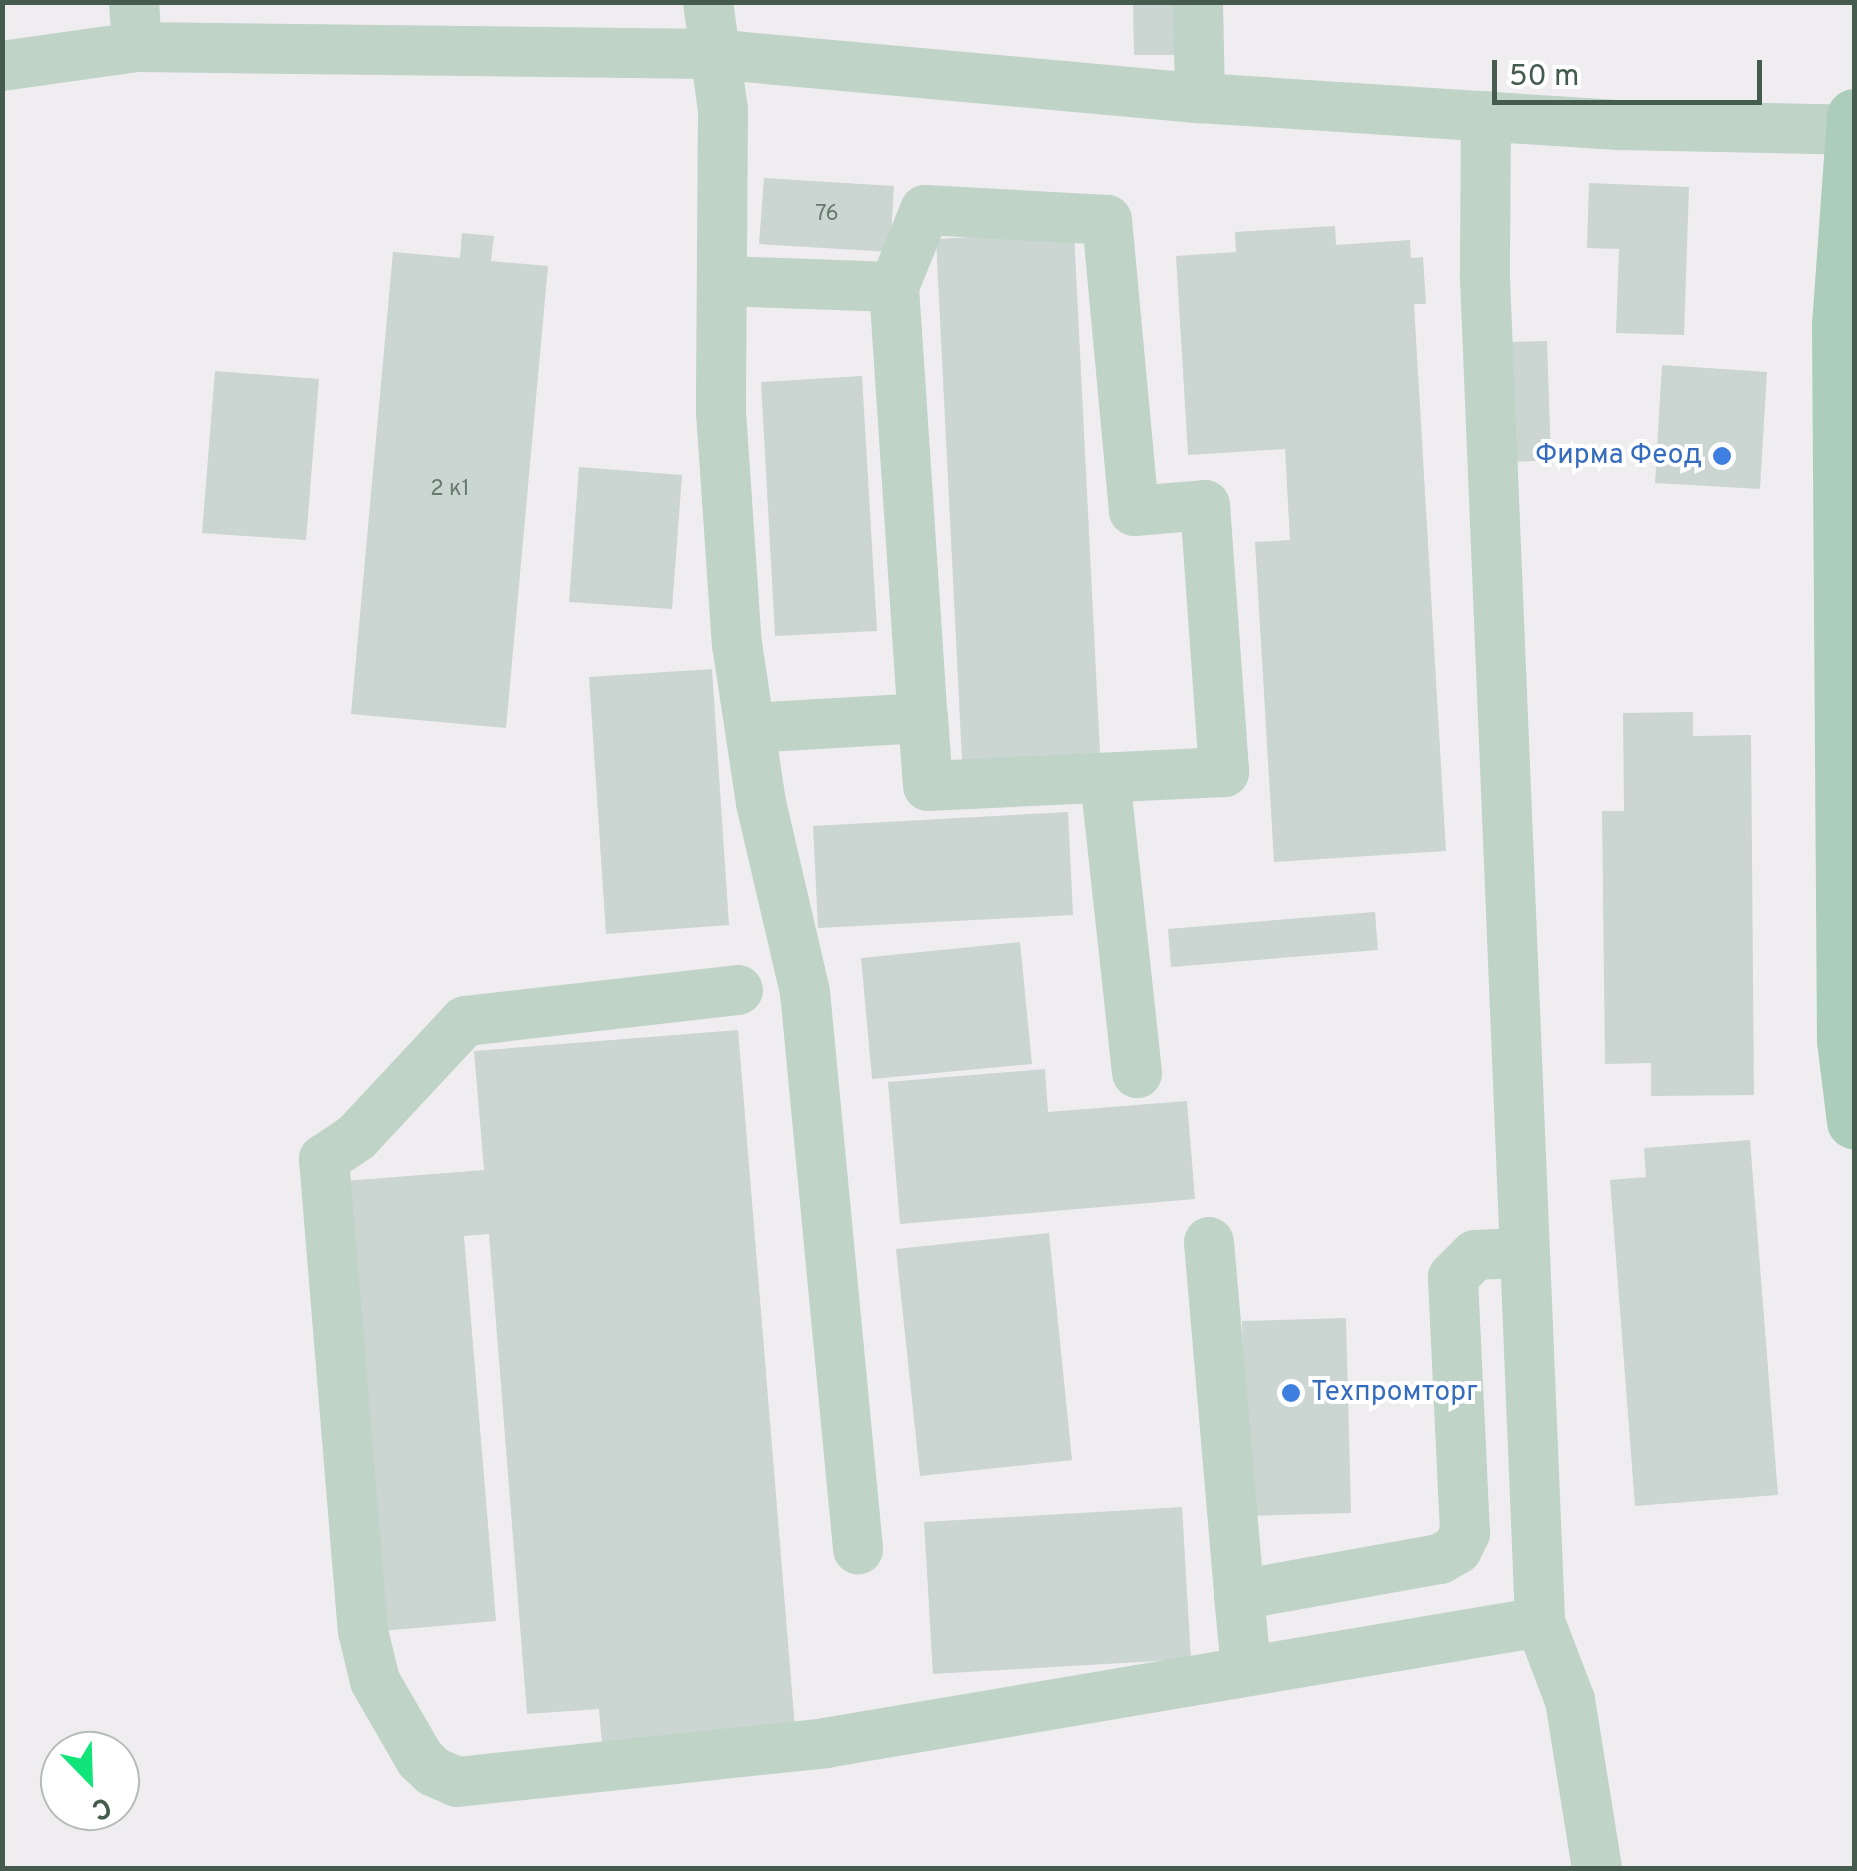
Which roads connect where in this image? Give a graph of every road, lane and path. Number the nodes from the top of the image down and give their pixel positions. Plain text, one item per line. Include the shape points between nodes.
1 (708, 2) edge
2 (1198, 2) edge
3 (135, 25) edge
4 (712, 54) junction
5 (2, 66) edge
6 (1200, 98) junction
7 (1486, 116) junction
8 (1854, 116) edge
9 (1854, 130) edge
10 (723, 281) junction
11 (894, 287) junction
12 (923, 718) junction
13 (750, 728) junction
14 (1106, 778) junction
15 (738, 990) dead end
16 (1137, 1073) dead end
17 (1854, 1121) edge
18 (1209, 1242) dead end
19 (1520, 1253) junction
20 (858, 1549) dead end
21 (1239, 1595) junction
22 (1540, 1622) junction
23 (1246, 1668) junction
24 (1597, 1868) edge

1 - 4 street
2 - 6 street
3 - 4 street
3 - 5 street
4 - 6 street
4 - 10 street via 723,110
6 - 7 street
7 - 9 street
7 - 19 street via 1485,279
8 - 9 main road
9 - 17 main road via 1839,364 1844,1040
10 - 11 street
10 - 13 street via 721,412 737,644
11 - 12 street
11 - 14 street via 925,210 1107,220 1134,511 1206,505 1224,772
12 - 13 street
12 - 14 street via 928,786
13 - 20 street via 805,992
14 - 16 street
15 - 23 street via 465,1020 358,1136 324,1159 363,1630 375,1681 420,1759 457,1782 825,1744
18 - 21 street
19 - 21 street via 1475,1255 1453,1276 1465,1532 1457,1549 1440,1559
19 - 22 street
21 - 23 street
22 - 23 street
22 - 24 street via 1570,1700

